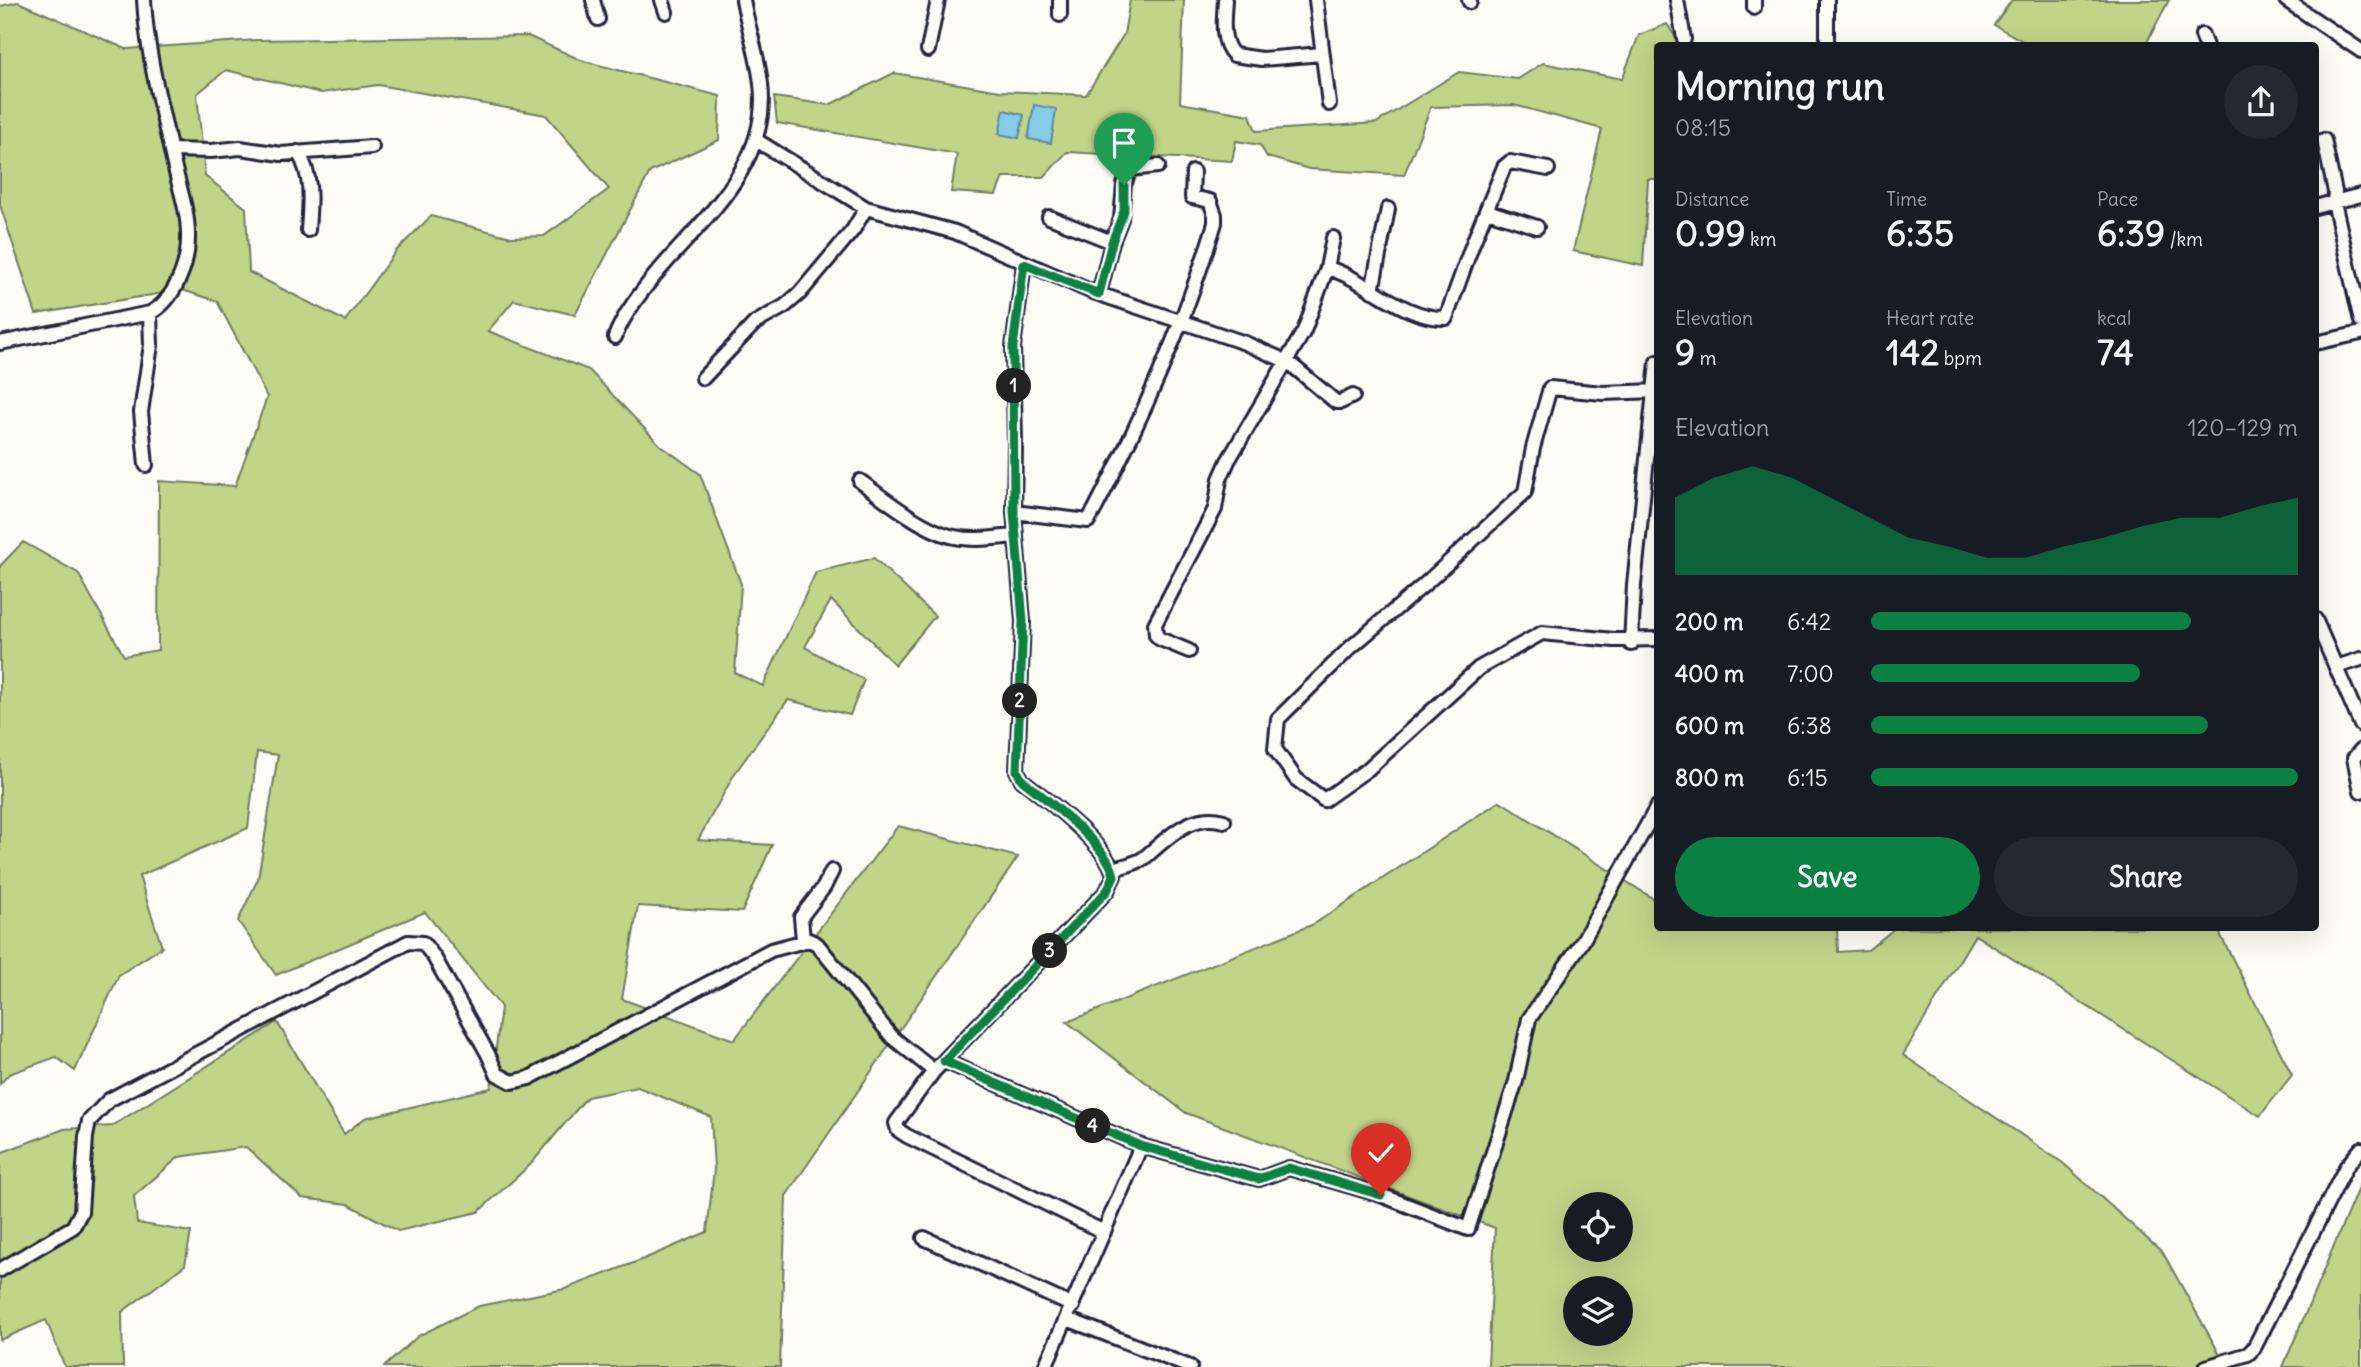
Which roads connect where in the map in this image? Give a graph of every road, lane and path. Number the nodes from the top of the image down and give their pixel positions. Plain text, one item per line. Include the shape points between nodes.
1 (145, 0) edge
2 (593, 0) edge
3 (743, 0) edge
4 (938, 0) edge
5 (1060, 0) edge
6 (1225, 0) edge
7 (1316, 0) edge
8 (1677, 0) edge
9 (1827, 0) edge
10 (2286, 0) edge
11 (1060, 15) dead end
12 (598, 19) dead end
13 (1684, 39) dead end
14 (1827, 42) edge
15 (928, 50) dead end
16 (2361, 51) edge
17 (1322, 54) junction
18 (1329, 104) dead end
19 (756, 140) junction
20 (2324, 140) dead end
21 (372, 147) dead end
22 (171, 150) junction
23 (299, 152) junction
24 (1158, 166) dead end
25 (1548, 169) dead end
26 (1193, 172) dead end
27 (2361, 195) edge
28 (2334, 202) junction
29 (2319, 206) edge
30 (866, 208) junction
31 (1388, 209) dead end
32 (1487, 211) junction
33 (1049, 218) dead end
34 (1537, 227) dead end
35 (307, 230) dead end
36 (1333, 238) dead end
37 (1112, 242) junction
38 (1024, 264) junction
39 (1327, 268) junction
40 (1372, 291) junction
41 (1099, 294) junction
42 (150, 313) junction
43 (1182, 321) junction
44 (2361, 321) edge
45 (2361, 333) edge
46 (615, 337) dead end
47 (2319, 342) edge
48 (0, 343) edge
49 (1288, 362) junction
50 (703, 377) dead end
51 (1654, 392) edge
52 (1353, 396) dead end
53 (1654, 402) edge
54 (146, 464) dead end
55 (860, 481) dead end
56 (1014, 512) junction
57 (1015, 536) junction
58 (2319, 628) edge
59 (1654, 639) edge
60 (1631, 642) junction
61 (1189, 651) dead end
62 (2361, 659) edge
63 (2336, 667) junction
64 (2361, 725) edge
65 (2361, 750) edge
66 (2361, 791) edge
67 (1654, 812) edge
68 (1224, 821) dead end
69 (1113, 869) junction
70 (832, 871) dead end
71 (803, 940) junction
72 (944, 1061) junction
73 (934, 1071) junction
74 (1141, 1146) junction
75 (2361, 1149) edge
76 (1104, 1232) junction
77 (924, 1238) dead end
78 (0, 1270) edge
79 (1073, 1306) junction
80 (1068, 1319) junction
81 (1045, 1367) edge
82 (1190, 1367) edge
83 (2206, 1367) edge

1 - 22 street via 149,48
2 - 12 street
3 - 19 street via 762,85
4 - 15 street
5 - 11 street
6 - 17 street via 1225,35 1234,55 1262,59
7 - 17 street
8 - 13 street
9 - 14 street
10 - 16 street
17 - 18 street
19 - 30 street
19 - 46 street via 735,183 654,275
20 - 28 street
21 - 23 street
22 - 23 street
22 - 42 street via 187,225 186,257 170,295
23 - 35 street via 309,177
24 - 37 street via 1130,169 1124,185 1124,211
25 - 32 street via 1507,163
26 - 43 street via 1192,197 1210,201 1216,219
27 - 28 street
28 - 29 street
28 - 44 street
30 - 38 street via 955,232
30 - 50 street via 800,293 755,323
31 - 40 street
32 - 34 street
32 - 40 street via 1446,318 1416,312
33 - 37 street
36 - 39 street
37 - 41 street
38 - 41 street
38 - 56 street via 1013,347
39 - 40 street
39 - 49 street
41 - 43 street
42 - 48 street
42 - 54 street via 152,345 141,412
43 - 49 street
43 - 56 street via 1156,386 1088,521
45 - 47 street
49 - 52 street via 1332,399 1341,402
49 - 61 street via 1228,461 1215,509 1156,624 1160,639
51 - 60 street via 1550,387 1525,492 1350,648 1278,719 1275,749 1296,779 1324,800 1368,769 1479,668 1542,633
53 - 60 street
55 - 57 street via 908,515 952,537
56 - 57 street
57 - 69 street via 1023,621 1018,776 1074,822
58 - 63 street
59 - 60 street
62 - 63 street
63 - 64 street
65 - 66 street via 2354,758
67 - 74 street via 1582,942 1529,1019 1517,1081 1468,1229 1381,1195 1289,1168 1259,1179
68 - 69 street via 1201,819 1162,840 1142,859
69 - 72 street via 1107,891
70 - 71 street via 801,917
71 - 73 street via 817,944 892,1037
71 - 78 street via 771,950 529,1078 512,1082 497,1074 434,957 423,943 408,942 109,1100 89,1121 81,1212 73,1227
72 - 73 street
72 - 74 street
73 - 76 street via 896,1123 898,1130
74 - 76 street
75 - 83 street via 2346,1167 2254,1348
76 - 79 street
77 - 79 street
79 - 80 street
80 - 81 street
80 - 82 street

